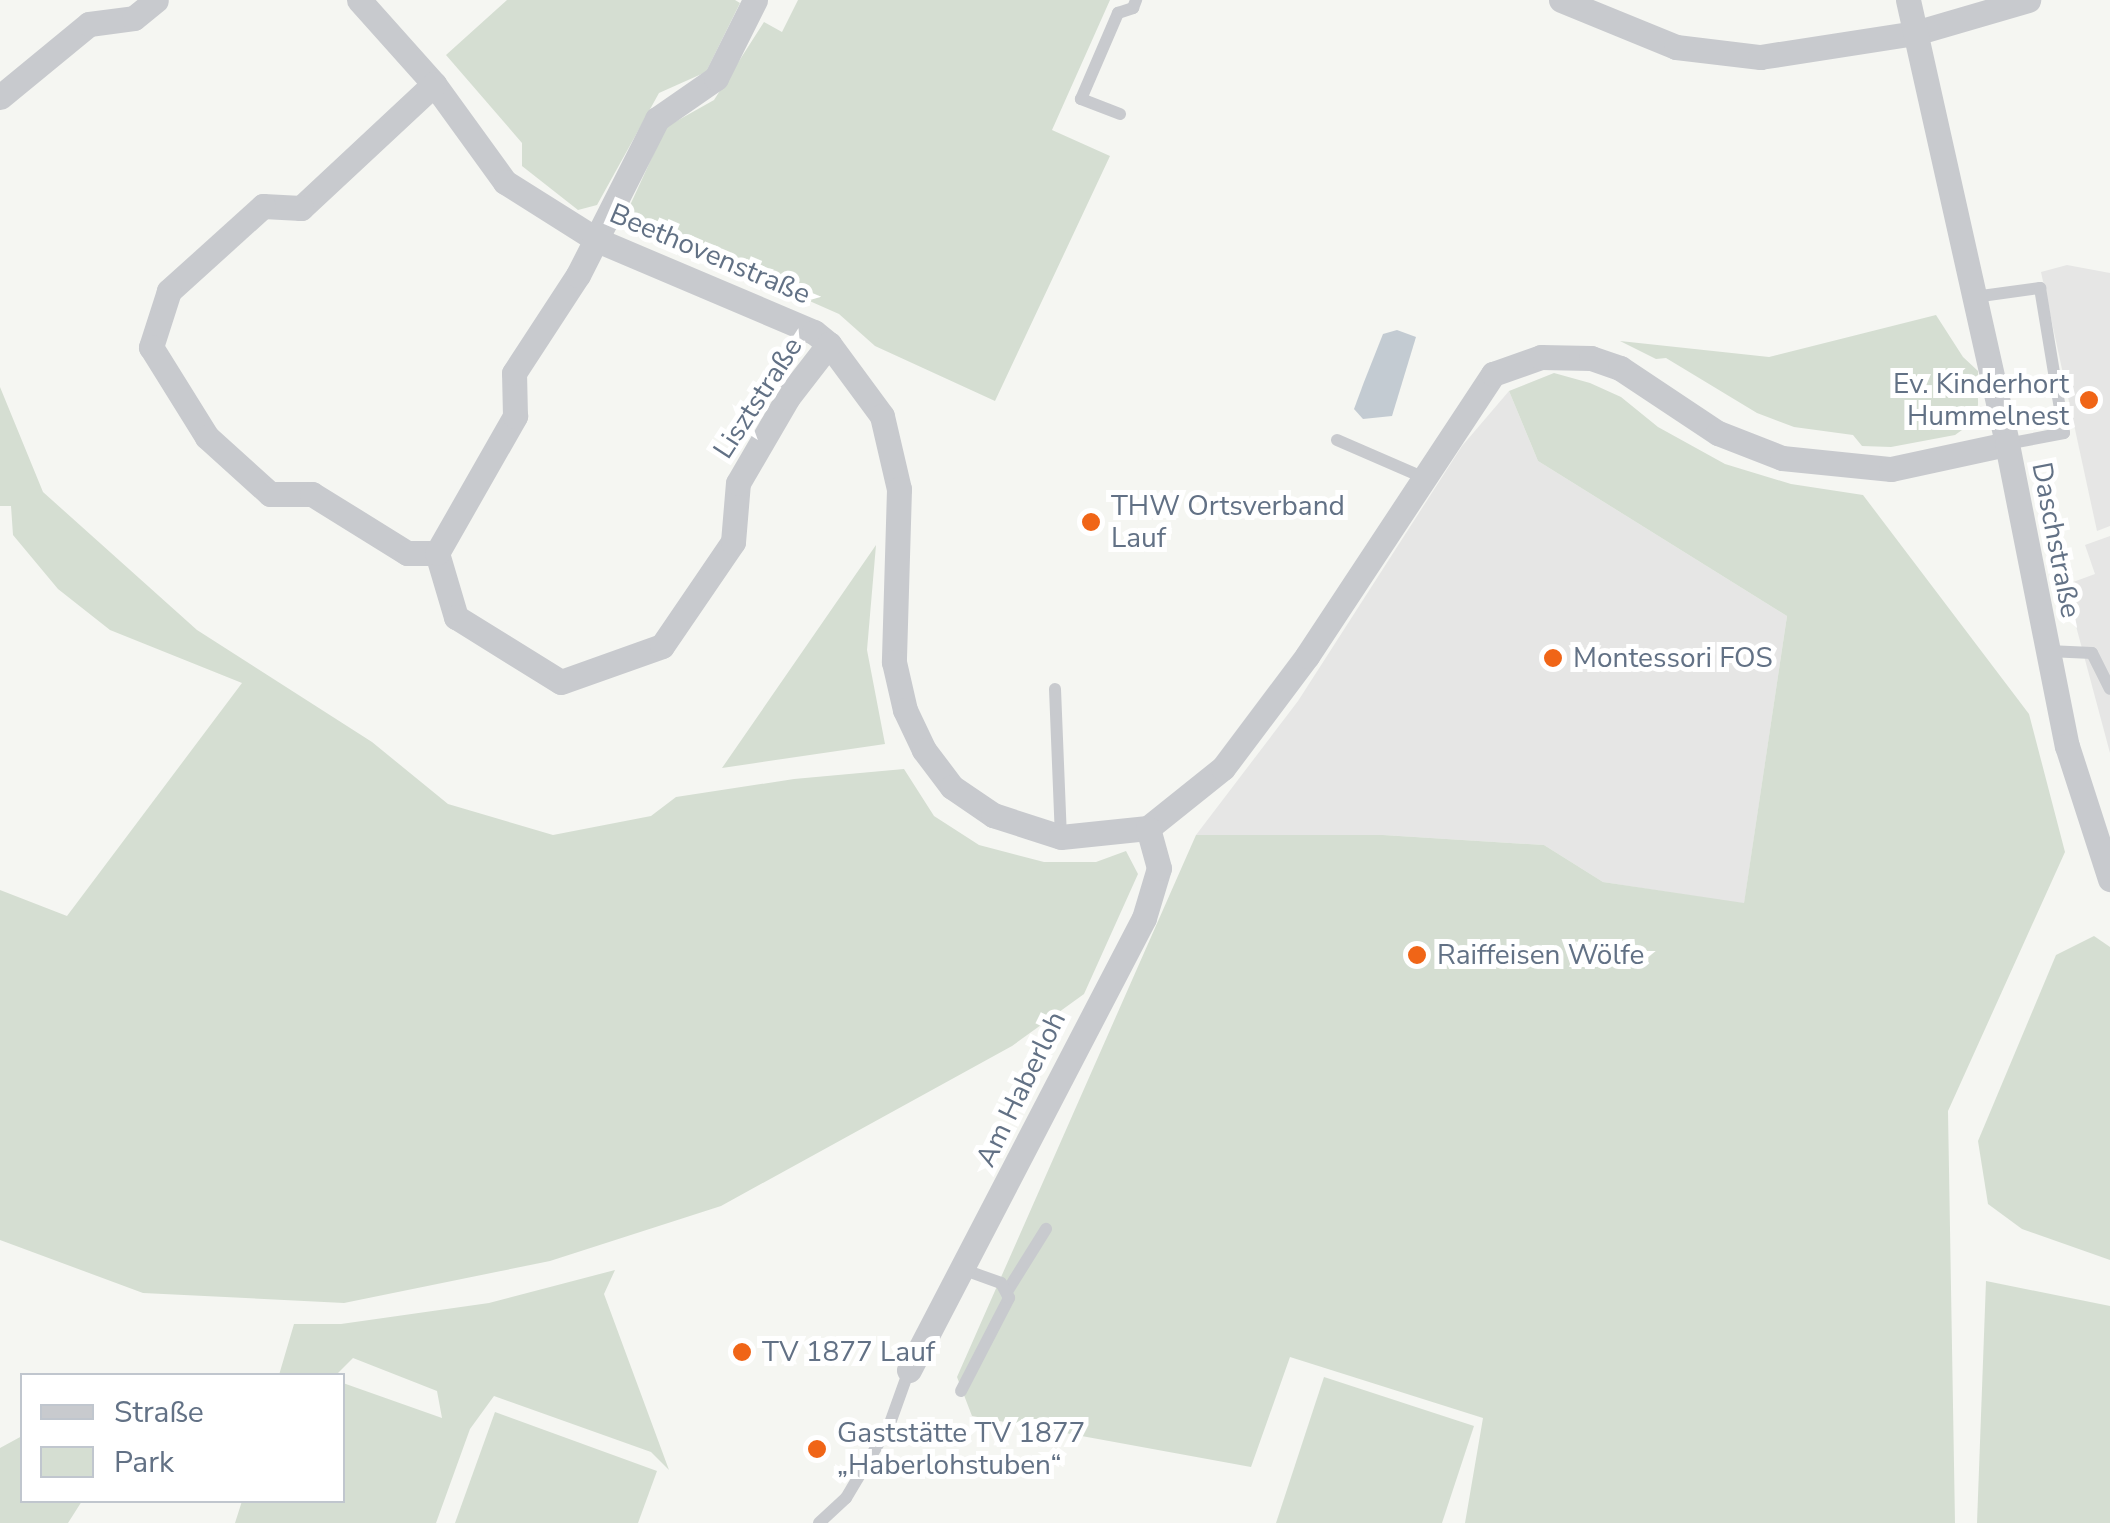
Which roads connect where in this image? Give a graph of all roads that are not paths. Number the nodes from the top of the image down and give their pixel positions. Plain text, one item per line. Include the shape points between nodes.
1 (156, 0) edge
2 (359, 0) edge
3 (755, 0) edge
4 (1136, 0) edge
5 (1908, 0) edge
6 (2028, 0) edge
7 (1570, 2) edge
8 (1915, 33) junction
9 (434, 84) junction
10 (0, 97) edge
11 (1120, 114) dead end
12 (597, 240) junction
13 (1974, 297) junction
14 (829, 344) junction
15 (1337, 440) dead end
16 (2006, 444) junction
17 (1422, 476) junction
18 (437, 554) junction
19 (2048, 651) junction
20 (2110, 688) edge
21 (1055, 689) dead end
22 (1148, 828) junction
23 (1062, 836) junction
24 (2107, 859) edge
25 (1046, 1229) dead end
26 (962, 1269) junction
27 (1008, 1290) junction
28 (909, 1370) joint
29 (961, 1392) dead end
30 (819, 1523) edge

1 - 10 street via 134,18 89,24
2 - 9 street, Beethovenstraße
3 - 12 street via 716,78 657,120
4 - 11 lane via 1118,12 1081,99
5 - 8 street, Daschstraße
6 - 8 street
7 - 8 street via 1676,48 1760,56
8 - 13 street, Daschstraße
9 - 12 street, Beethovenstraße via 505,182
9 - 18 street via 300,208 263,206 169,291 151,347 207,436 270,494 312,494 407,553
12 - 14 street, Beethovenstraße
12 - 18 street via 514,373 515,416
13 - 16 street, Daschstraße
13 - 16 lane via 2040,288 2064,433
14 - 18 street, Lisztstraße via 738,483 732,542 662,646 561,682 456,618
14 - 23 street, Beethovenstraße via 882,416 899,489 894,662 905,710 952,787 993,816
15 - 17 lane
16 - 17 street via 1890,470 1782,458 1718,433 1620,368 1591,358 1542,357 1493,374
16 - 19 street, Daschstraße
17 - 22 street via 1307,656 1222,768
19 - 20 lane via 2092,654
19 - 24 street, Daschstraße via 2067,746
21 - 23 lane
22 - 23 street, Beethovenstraße
22 - 26 street, Am Haberloh via 1158,868 1144,918
25 - 27 lane
26 - 27 lane
26 - 28 street, Am Haberloh
27 - 29 lane
28 - 30 lane via 889,1426 846,1498

